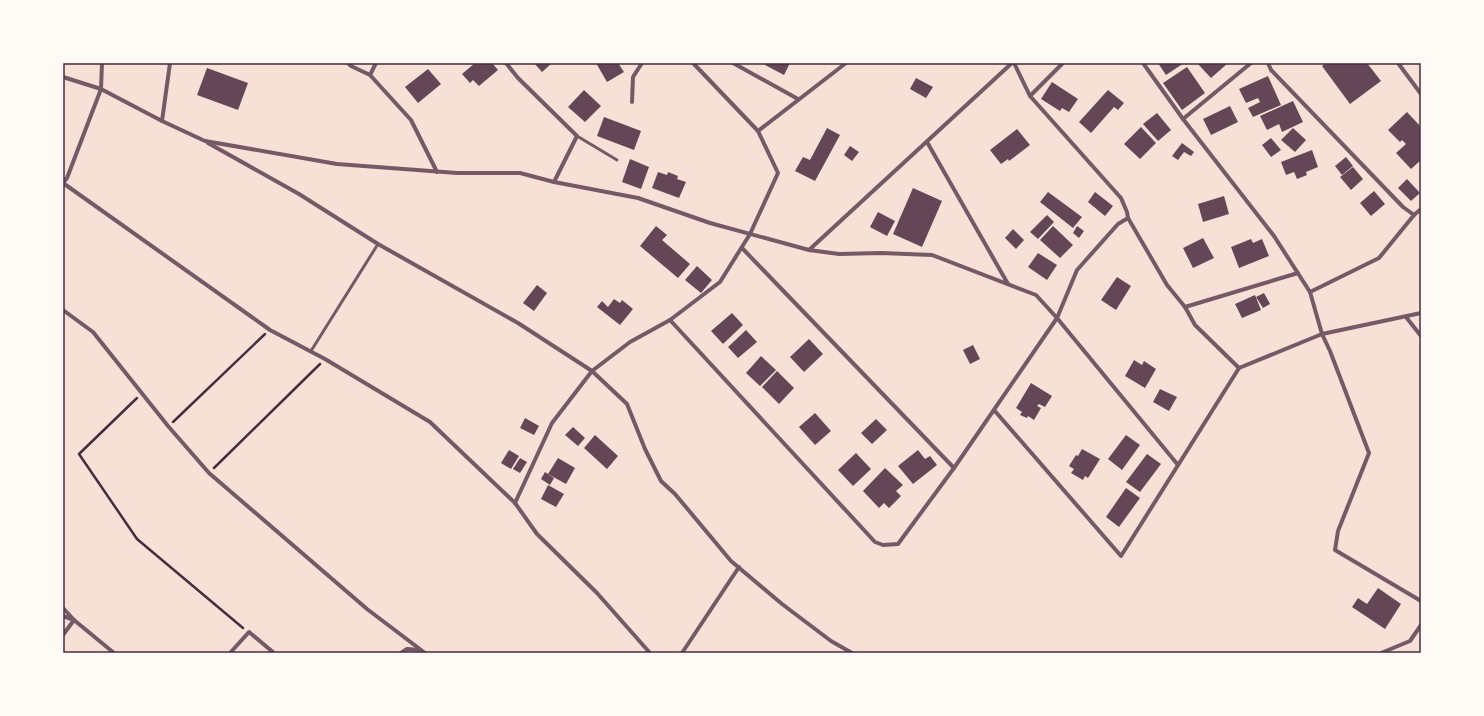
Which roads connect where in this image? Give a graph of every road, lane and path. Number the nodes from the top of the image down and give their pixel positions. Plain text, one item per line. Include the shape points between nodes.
1 (102, 63) edge
2 (170, 63) edge
3 (348, 63) edge
4 (376, 63) edge
5 (506, 63) edge
6 (642, 63) edge
7 (693, 63) edge
8 (733, 63) edge
9 (846, 63) edge
10 (1013, 63) edge
11 (1063, 63) edge
12 (1143, 63) edge
13 (1251, 63) edge
14 (1268, 63) edge
15 (1398, 63) edge
16 (370, 75) junction
17 (63, 77) edge
18 (101, 89) junction
19 (1421, 94) edge
20 (1030, 96) junction
21 (798, 99) junction
22 (632, 102) dead end
23 (1183, 119) junction
24 (162, 121) junction
25 (758, 131) junction
26 (577, 136) junction
27 (205, 141) junction
28 (927, 142) junction
29 (617, 160) dead end
30 (437, 172) junction
31 (554, 182) junction
32 (63, 183) edge
33 (1421, 210) edge
34 (1414, 215) junction
35 (1128, 218) junction
36 (750, 234) junction
37 (378, 244) junction
38 (742, 248) junction
39 (809, 250) junction
40 (1298, 273) junction
41 (1009, 284) junction
42 (1310, 292) junction
43 (1185, 307) junction
44 (63, 310) edge
45 (1421, 313) edge
46 (1406, 317) junction
47 (1057, 318) junction
48 (670, 320) junction
49 (270, 330) junction
50 (1322, 334) junction
51 (1421, 336) edge
52 (311, 351) junction
53 (325, 359) junction
54 (1239, 368) junction
55 (592, 371) junction
56 (142, 393) junction
57 (994, 410) junction
58 (168, 426) junction
59 (1178, 465) junction
60 (954, 468) junction
61 (209, 473) junction
62 (515, 503) junction
63 (739, 567) junction
64 (1421, 601) edge
65 (63, 608) edge
66 (63, 616) edge
67 (74, 620) junction
68 (1421, 625) edge
69 (249, 632) junction
70 (63, 635) edge
71 (421, 650) junction
72 (114, 653) edge
73 (230, 653) edge
74 (274, 653) edge
75 (401, 653) edge
76 (426, 653) edge
77 (650, 653) edge
78 (682, 653) edge
79 (852, 653) edge
80 (1381, 653) edge

1 - 18 street
2 - 24 street
3 - 16 street
4 - 16 street
5 - 26 street
6 - 22 street via 633,77
7 - 25 street
8 - 21 street
9 - 21 street
10 - 20 street
10 - 28 street
11 - 20 street
12 - 23 street
13 - 23 street
14 - 34 street via 1271,70 1403,207
15 - 19 street
16 - 30 street via 411,120
17 - 18 street
18 - 24 street
18 - 32 street
20 - 35 street via 1121,198
21 - 25 street
23 - 40 street via 1274,236
24 - 27 street
25 - 36 street via 778,173
26 - 29 lane
26 - 31 street
27 - 30 street via 337,164
27 - 37 street via 298,194
28 - 39 street
28 - 41 street
30 - 31 street via 520,173
31 - 36 street via 638,198
32 - 49 street
33 - 34 street
34 - 42 street via 1379,258
35 - 43 street via 1167,284
35 - 47 street via 1118,224 1077,270
36 - 38 street
36 - 39 street
37 - 52 lane
37 - 55 street via 518,323
38 - 48 street via 720,282
38 - 60 street
39 - 41 street via 839,254 932,255
40 - 42 street
40 - 43 street
41 - 47 street via 1036,295
42 - 50 street
43 - 54 street via 1195,325
44 - 56 street via 93,332
45 - 46 street
46 - 50 street
46 - 51 street
47 - 57 street
47 - 59 street
48 - 55 street via 630,342
48 - 60 street via 875,542 883,545 898,544
49 - 52 street
49 - 58 path
50 - 54 street
50 - 64 street via 1369,454 1338,531 1335,550
52 - 53 street
53 - 61 path
53 - 62 street via 430,422
54 - 59 street
55 - 62 street via 552,423
55 - 63 street via 627,404 661,481
56 - 58 street
56 - 69 path via 78,454 137,540
57 - 59 street via 1121,556
57 - 60 street
58 - 61 street
61 - 71 street via 367,609
62 - 77 street via 537,534 597,593
63 - 78 street
63 - 79 street via 782,604 831,641
65 - 67 street
66 - 67 street
67 - 70 street
67 - 72 street
68 - 80 street via 1410,641
69 - 73 street
69 - 74 street
71 - 75 street via 407,648
71 - 76 street

